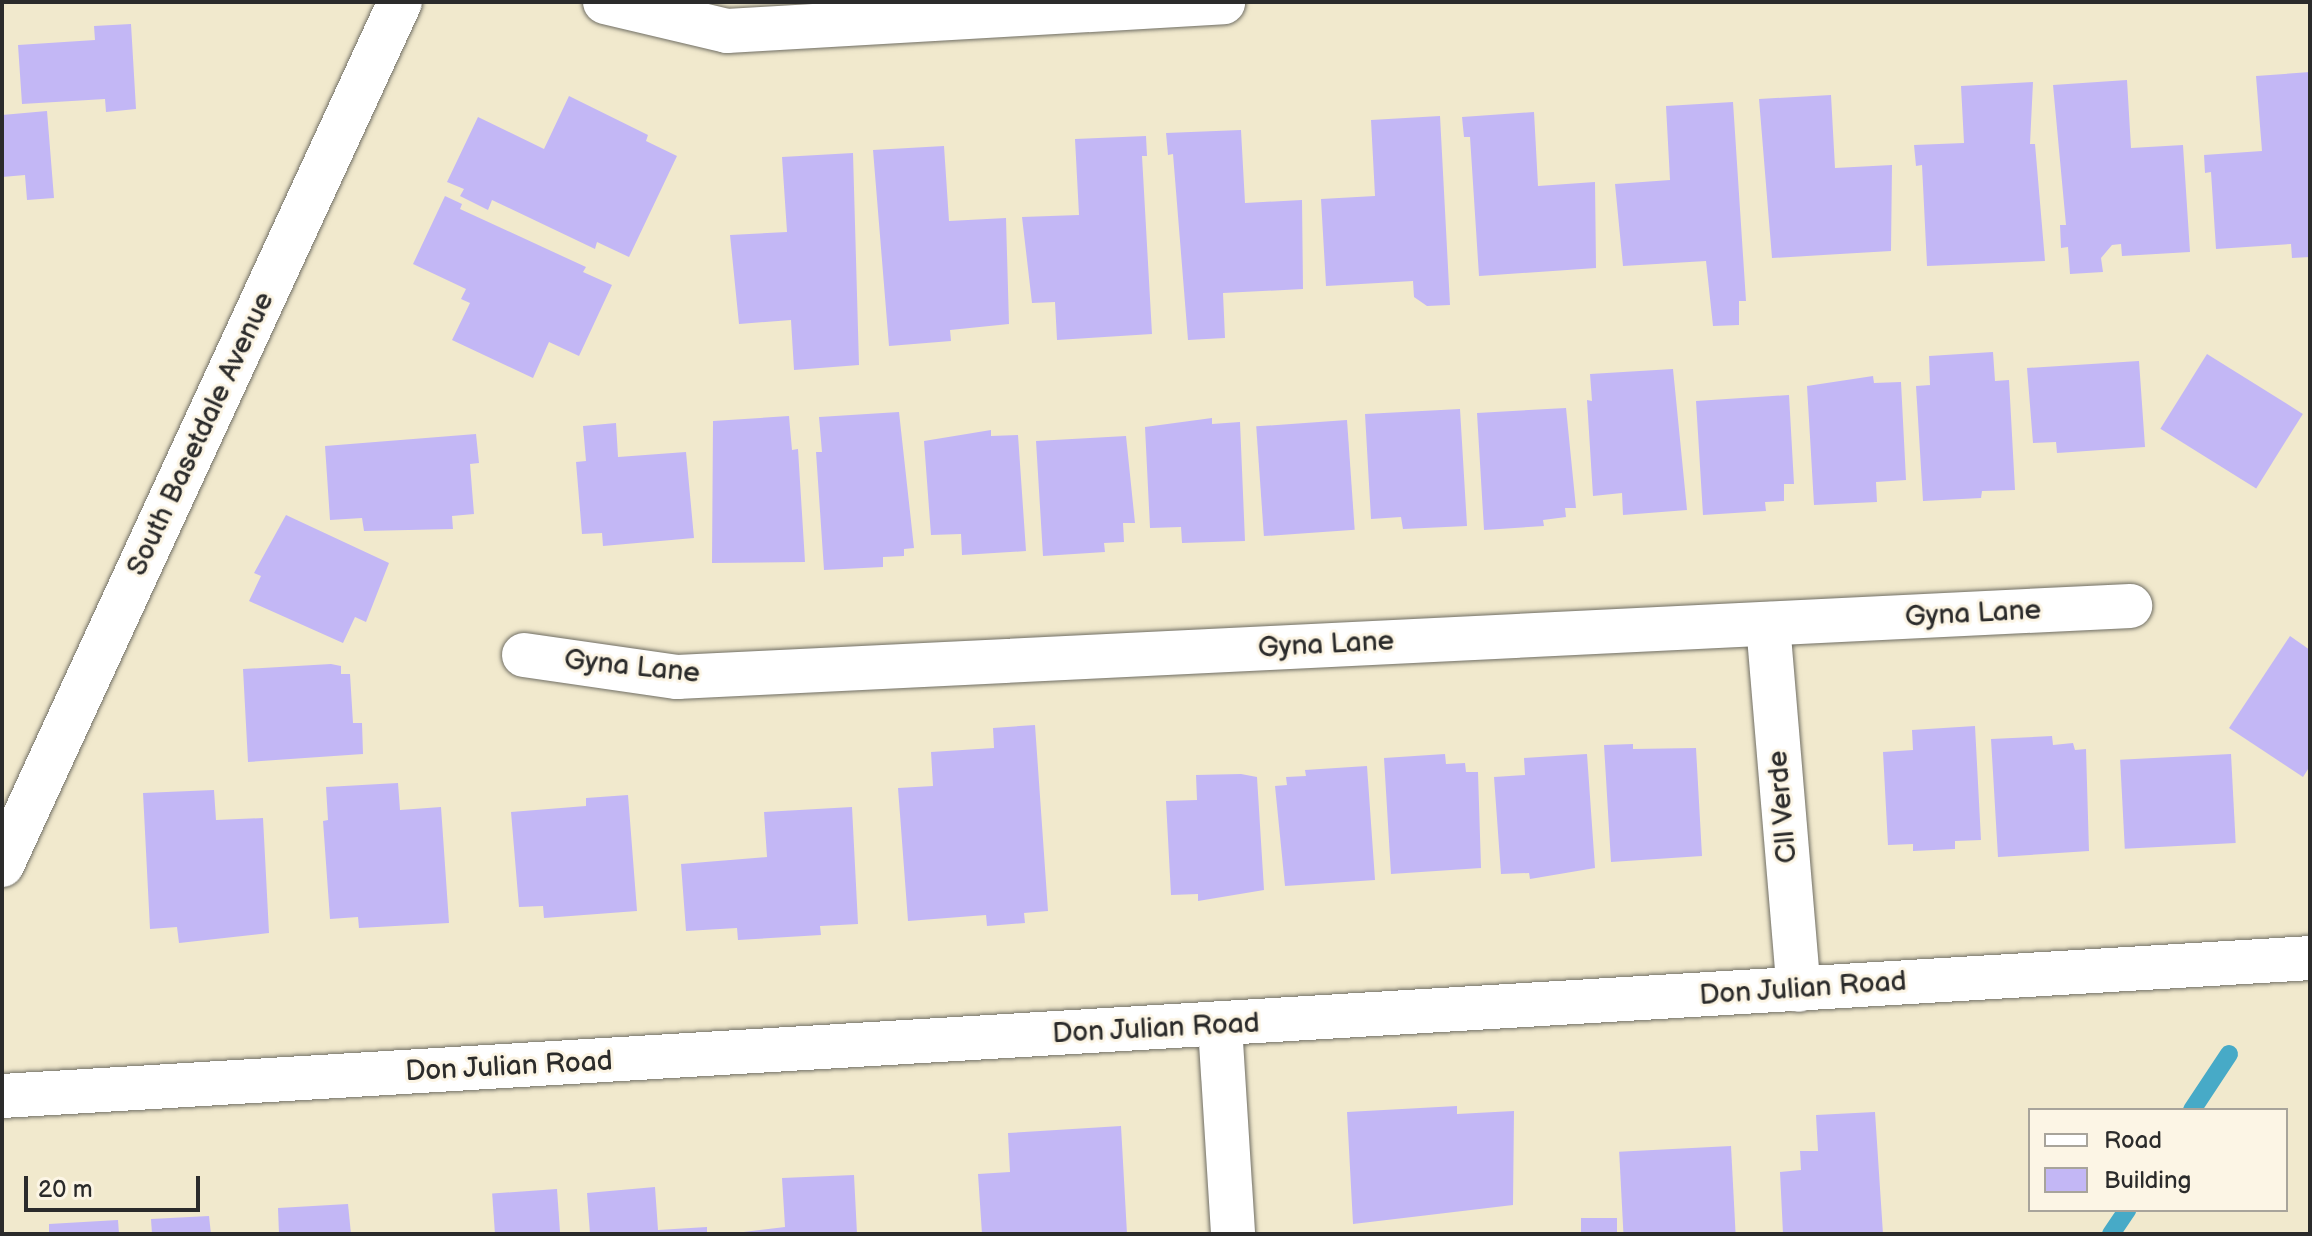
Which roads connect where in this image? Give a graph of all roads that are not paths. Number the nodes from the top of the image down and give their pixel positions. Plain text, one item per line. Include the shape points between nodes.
1 (400, 2) edge
2 (605, 2) edge
3 (1223, 2) edge
4 (2130, 606) dead end
5 (1768, 624) junction
6 (524, 655) dead end
7 (2, 865) edge
8 (2310, 958) edge
9 (1799, 990) junction
10 (1220, 1026) junction
11 (2, 1096) edge
12 (1233, 1234) edge

1 - 7 street, South Basetdale Avenue
2 - 3 street via 727,31
4 - 5 street, Gyna Lane
5 - 6 street, Gyna Lane via 677,677
5 - 9 street, Cll Verde
8 - 9 street, Don Julian Road
9 - 10 street, Don Julian Road
10 - 11 street, Don Julian Road
10 - 12 street

